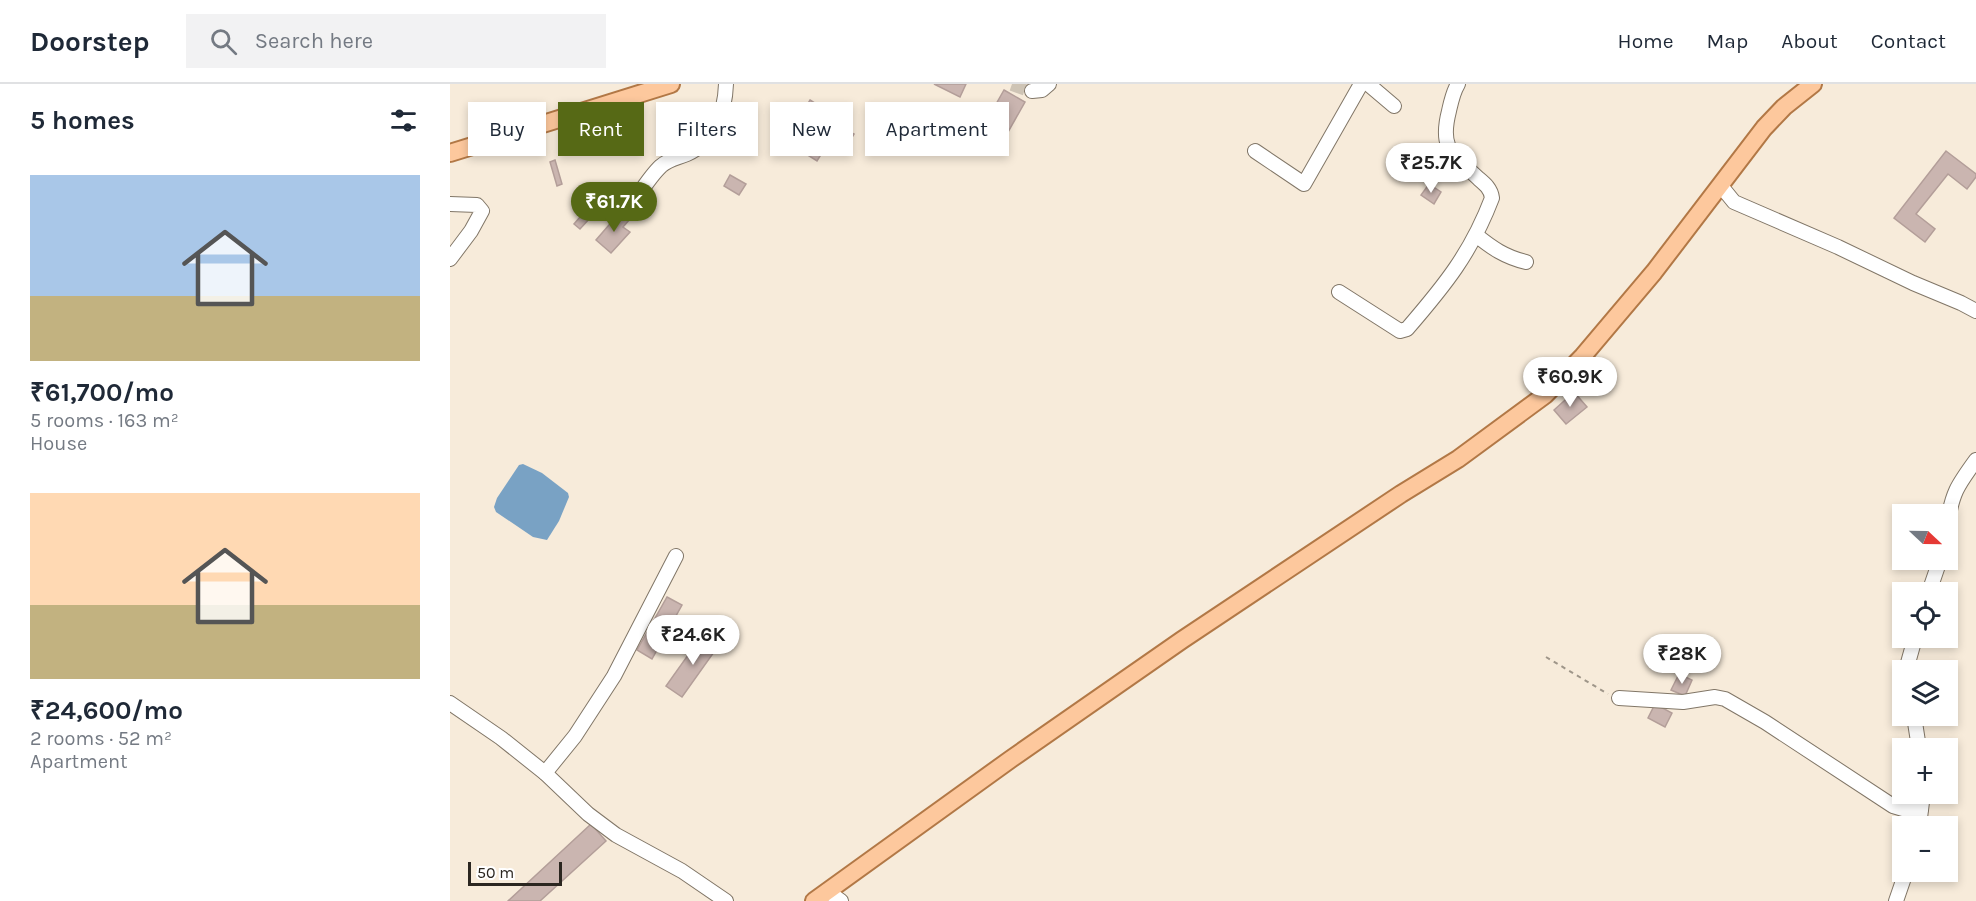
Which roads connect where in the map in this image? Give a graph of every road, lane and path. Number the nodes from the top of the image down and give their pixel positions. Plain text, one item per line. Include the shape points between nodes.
1 (671, 84) edge
2 (726, 84) edge
3 (1049, 84) edge
4 (1361, 84) edge
5 (1368, 84) edge
6 (1458, 84) edge
7 (1814, 84) edge
8 (1032, 91) tunnel mouth
9 (1394, 106) dead end
10 (1255, 151) dead end
11 (450, 153) edge
12 (1721, 186) junction
13 (450, 204) edge
14 (627, 211) dead end
15 (1476, 235) junction
16 (450, 259) edge
17 (1526, 262) dead end
18 (1339, 292) dead end
19 (1976, 311) edge
20 (1976, 460) edge
21 (1950, 504) edge
22 (676, 556) dead end
23 (1546, 657) dead end
24 (1619, 698) joint
25 (450, 703) edge
26 (545, 772) junction
27 (1922, 804) edge
28 (1921, 809) junction
29 (1920, 816) edge
30 (1903, 882) edge
31 (823, 899) edge
32 (726, 901) edge
33 (1896, 901) edge

1 - 11 main road
2 - 14 street via 719,118 702,146 661,166
3 - 8 street
4 - 10 street via 1304,183
5 - 9 street
6 - 15 street via 1445,140 1451,152 1492,192
7 - 12 main road via 1784,106
12 - 19 street via 1734,202
12 - 31 main road via 1654,272 1545,395 1458,459 1163,653 1001,766
13 - 16 street via 477,205 482,211
15 - 17 street via 1495,251
15 - 18 street via 1445,285 1407,329 1400,331
20 - 21 street via 1959,483
22 - 26 street via 614,676 575,736
23 - 24 path
24 - 28 street via 1683,702 1725,699 1893,806
25 - 26 street
26 - 32 street via 616,835 682,871
27 - 28 street
28 - 29 street
30 - 33 street

